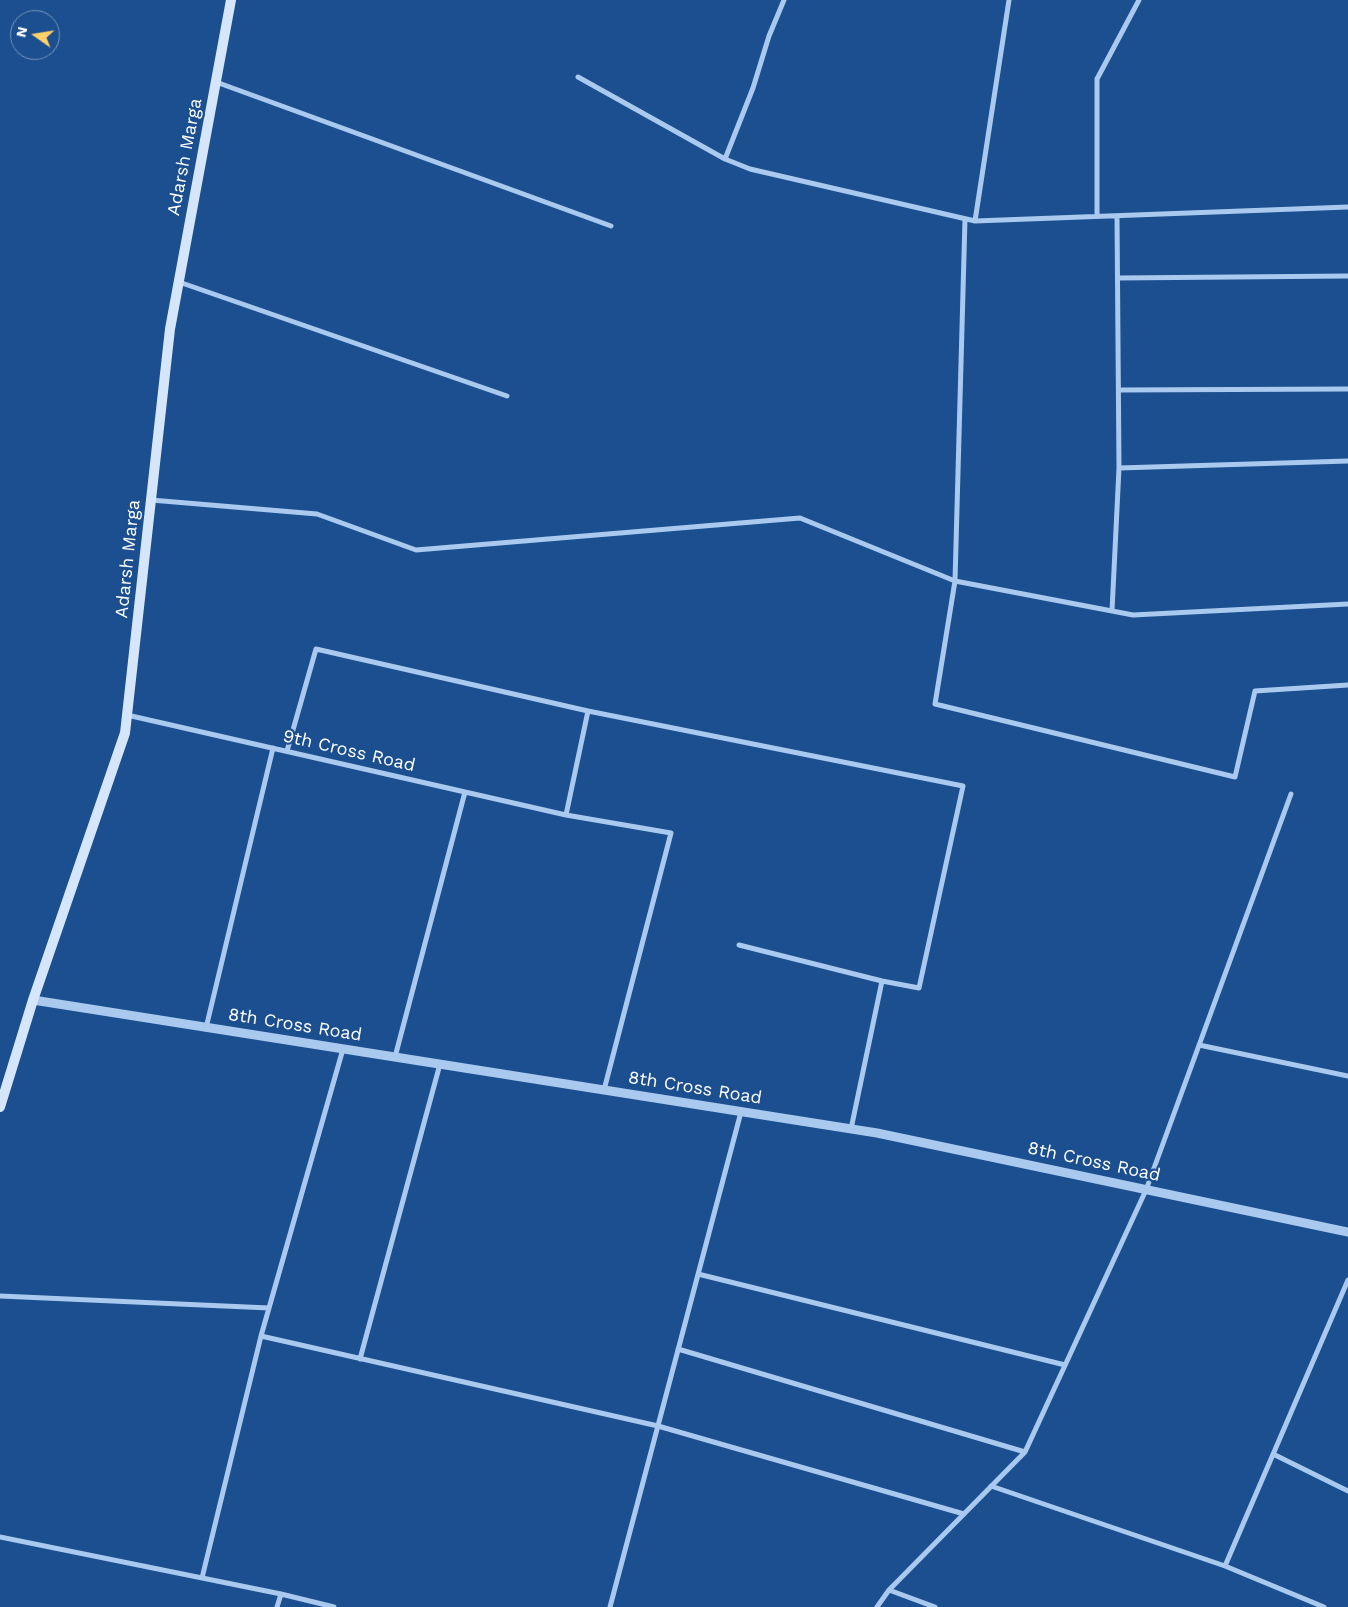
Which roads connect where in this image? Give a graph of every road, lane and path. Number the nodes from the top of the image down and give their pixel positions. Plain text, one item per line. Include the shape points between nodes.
1 (231, 0) edge
2 (784, 0) edge
3 (1009, 0) edge
4 (1139, 0) edge
5 (578, 77) dead end
6 (216, 82) junction
7 (725, 159) junction
8 (1348, 207) edge
9 (1097, 216) junction
10 (1117, 216) junction
11 (965, 219) junction
12 (975, 221) junction
13 (611, 226) dead end
14 (1348, 276) edge
15 (1118, 278) junction
16 (179, 282) junction
17 (1119, 390) junction
18 (1348, 390) edge
19 (508, 396) dead end
20 (1348, 461) edge
21 (1120, 468) junction
22 (151, 500) junction
23 (955, 581) junction
24 (1348, 604) edge
25 (1112, 611) junction
26 (1348, 685) edge
27 (588, 712) junction
28 (127, 715) junction
29 (273, 748) junction
30 (287, 751) junction
31 (465, 792) junction
32 (1291, 794) dead end
33 (566, 815) junction
34 (739, 945) dead end
35 (882, 981) junction
36 (32, 1000) junction
37 (206, 1028) junction
38 (1199, 1045) junction
39 (343, 1049) junction
40 (395, 1057) junction
41 (440, 1064) junction
42 (1348, 1076) edge
43 (604, 1090) junction
44 (0, 1107) edge
45 (741, 1112) junction
46 (850, 1129) junction
47 (1146, 1190) junction
48 (1348, 1232) edge
49 (698, 1274) junction
50 (1348, 1280) edge
51 (0, 1296) edge
52 (269, 1308) junction
53 (261, 1336) junction
54 (678, 1349) junction
55 (360, 1359) junction
56 (1065, 1365) junction
57 (658, 1426) junction
58 (1025, 1452) junction
59 (1274, 1454) junction
60 (991, 1486) junction
61 (1348, 1491) edge
62 (964, 1514) junction
63 (0, 1537) edge
64 (1225, 1566) junction
65 (202, 1578) junction
66 (889, 1590) junction
67 (281, 1594) junction
68 (277, 1607) edge
69 (334, 1607) edge
70 (610, 1607) edge
71 (877, 1607) edge
72 (935, 1607) edge
73 (1324, 1607) edge

1 - 6 main road, Adarsh Marga
2 - 7 street
3 - 12 street
4 - 9 street via 1098,79
5 - 7 street
6 - 13 street
6 - 16 main road, Adarsh Marga
7 - 11 street via 750,169
8 - 10 street
9 - 10 street
9 - 12 street
10 - 15 street
11 - 12 street
11 - 23 street
14 - 15 street
15 - 17 street
16 - 19 street
16 - 22 main road, Adarsh Marga via 170,329
17 - 18 street
17 - 21 street
20 - 21 street
21 - 25 street
22 - 23 street via 317,514 416,550 800,518
22 - 28 main road, Adarsh Marga
23 - 25 street
23 - 26 street via 935,704 1235,777 1255,690
24 - 25 street via 1133,615
27 - 30 street via 316,649
27 - 33 street
27 - 35 street via 963,786 919,988
28 - 29 street, 9th Cross Road
28 - 36 main road, Adarsh Marga via 125,733
29 - 30 street, 9th Cross Road
29 - 37 street
30 - 31 street, 9th Cross Road
31 - 33 street, 9th Cross Road
31 - 40 street
32 - 38 street
33 - 43 street, 9th Cross Road via 671,833
34 - 35 street
35 - 46 street
36 - 37 street, 8th Cross Road
36 - 44 main road, Adarsh Marga
37 - 39 street, 8th Cross Road
38 - 42 street
38 - 47 street
39 - 40 street, 8th Cross Road
39 - 52 street
40 - 41 street, 8th Cross Road
41 - 43 street, 8th Cross Road
41 - 55 street
43 - 45 street, 8th Cross Road
45 - 46 street, 8th Cross Road
45 - 49 street
46 - 47 street, 8th Cross Road
47 - 48 street, 8th Cross Road
47 - 56 street
49 - 54 street
49 - 56 street
50 - 59 street
51 - 52 street
52 - 53 street
53 - 55 street
53 - 65 street
54 - 57 street
54 - 58 street
55 - 57 street
56 - 58 street
57 - 62 street
57 - 70 street
58 - 60 street
59 - 61 street
59 - 64 street
60 - 62 street
60 - 64 street
62 - 66 street
63 - 65 street
64 - 73 street
65 - 67 street
66 - 71 street
66 - 72 street
67 - 68 street
67 - 69 street

